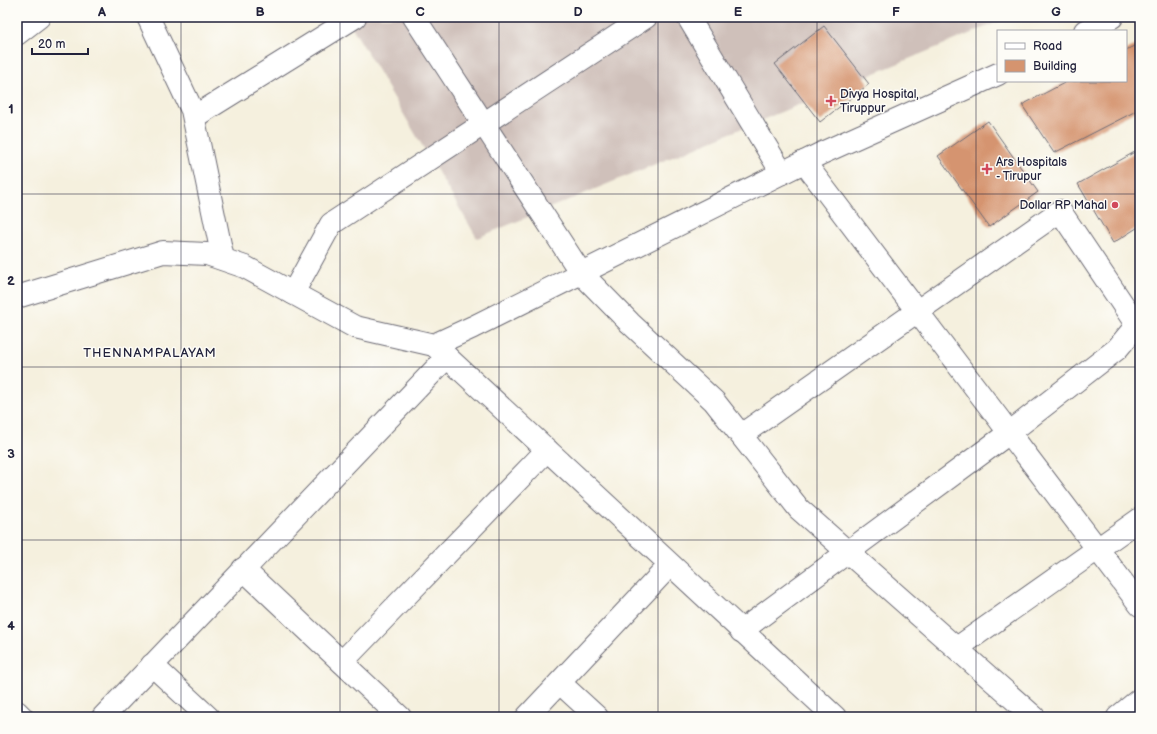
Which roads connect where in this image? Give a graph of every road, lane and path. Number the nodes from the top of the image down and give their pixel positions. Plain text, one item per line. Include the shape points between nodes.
1 (39, 17) edge
2 (148, 17) edge
3 (355, 17) edge
4 (414, 17) edge
5 (646, 17) edge
6 (688, 17) edge
7 (1112, 17) edge
8 (1087, 30) edge
9 (17, 34) edge
10 (997, 74) edge
11 (194, 117) junction
12 (484, 124) junction
13 (804, 162) junction
14 (782, 173) junction
15 (223, 259) junction
16 (581, 273) junction
17 (293, 293) junction
18 (17, 297) edge
19 (916, 312) junction
20 (441, 351) junction
21 (1008, 433) junction
22 (741, 435) junction
23 (547, 450) junction
24 (1140, 519) edge
25 (1097, 550) junction
26 (847, 552) junction
27 (670, 565) junction
28 (243, 569) junction
29 (1140, 605) edge
30 (741, 631) junction
31 (957, 648) junction
32 (342, 662) junction
33 (152, 665) junction
34 (560, 683) junction
35 (1140, 700) edge
36 (17, 712) edge
37 (22, 717) edge
38 (103, 717) edge
39 (208, 717) edge
40 (400, 717) edge
41 (527, 717) edge
42 (597, 717) edge
43 (834, 717) edge
44 (1034, 717) edge
45 (1118, 717) edge

1 - 9 street
2 - 11 street
3 - 11 street
4 - 12 street
5 - 12 street
6 - 14 street
7 - 8 street
10 - 13 street
11 - 15 street
12 - 16 street
12 - 17 street via 331,224
13 - 14 street
13 - 19 street
14 - 16 street
15 - 17 street via 246,267
15 - 18 street via 206,254 163,252
16 - 20 street via 473,327
16 - 22 street via 630,323 714,401
17 - 20 street via 355,327
19 - 21 street
19 - 21 street via 1060,211 1136,326 1117,349
19 - 22 street
20 - 23 street
20 - 28 street
21 - 25 street
21 - 26 street
22 - 26 street via 799,509
23 - 27 street
23 - 32 street
24 - 25 street
25 - 29 street
25 - 31 street
26 - 30 street
26 - 31 street
27 - 30 street
27 - 34 street
28 - 32 street
28 - 33 street
30 - 43 street
31 - 44 street
32 - 40 street
33 - 38 street
33 - 39 street
34 - 41 street
34 - 42 street
35 - 45 street
36 - 37 street

